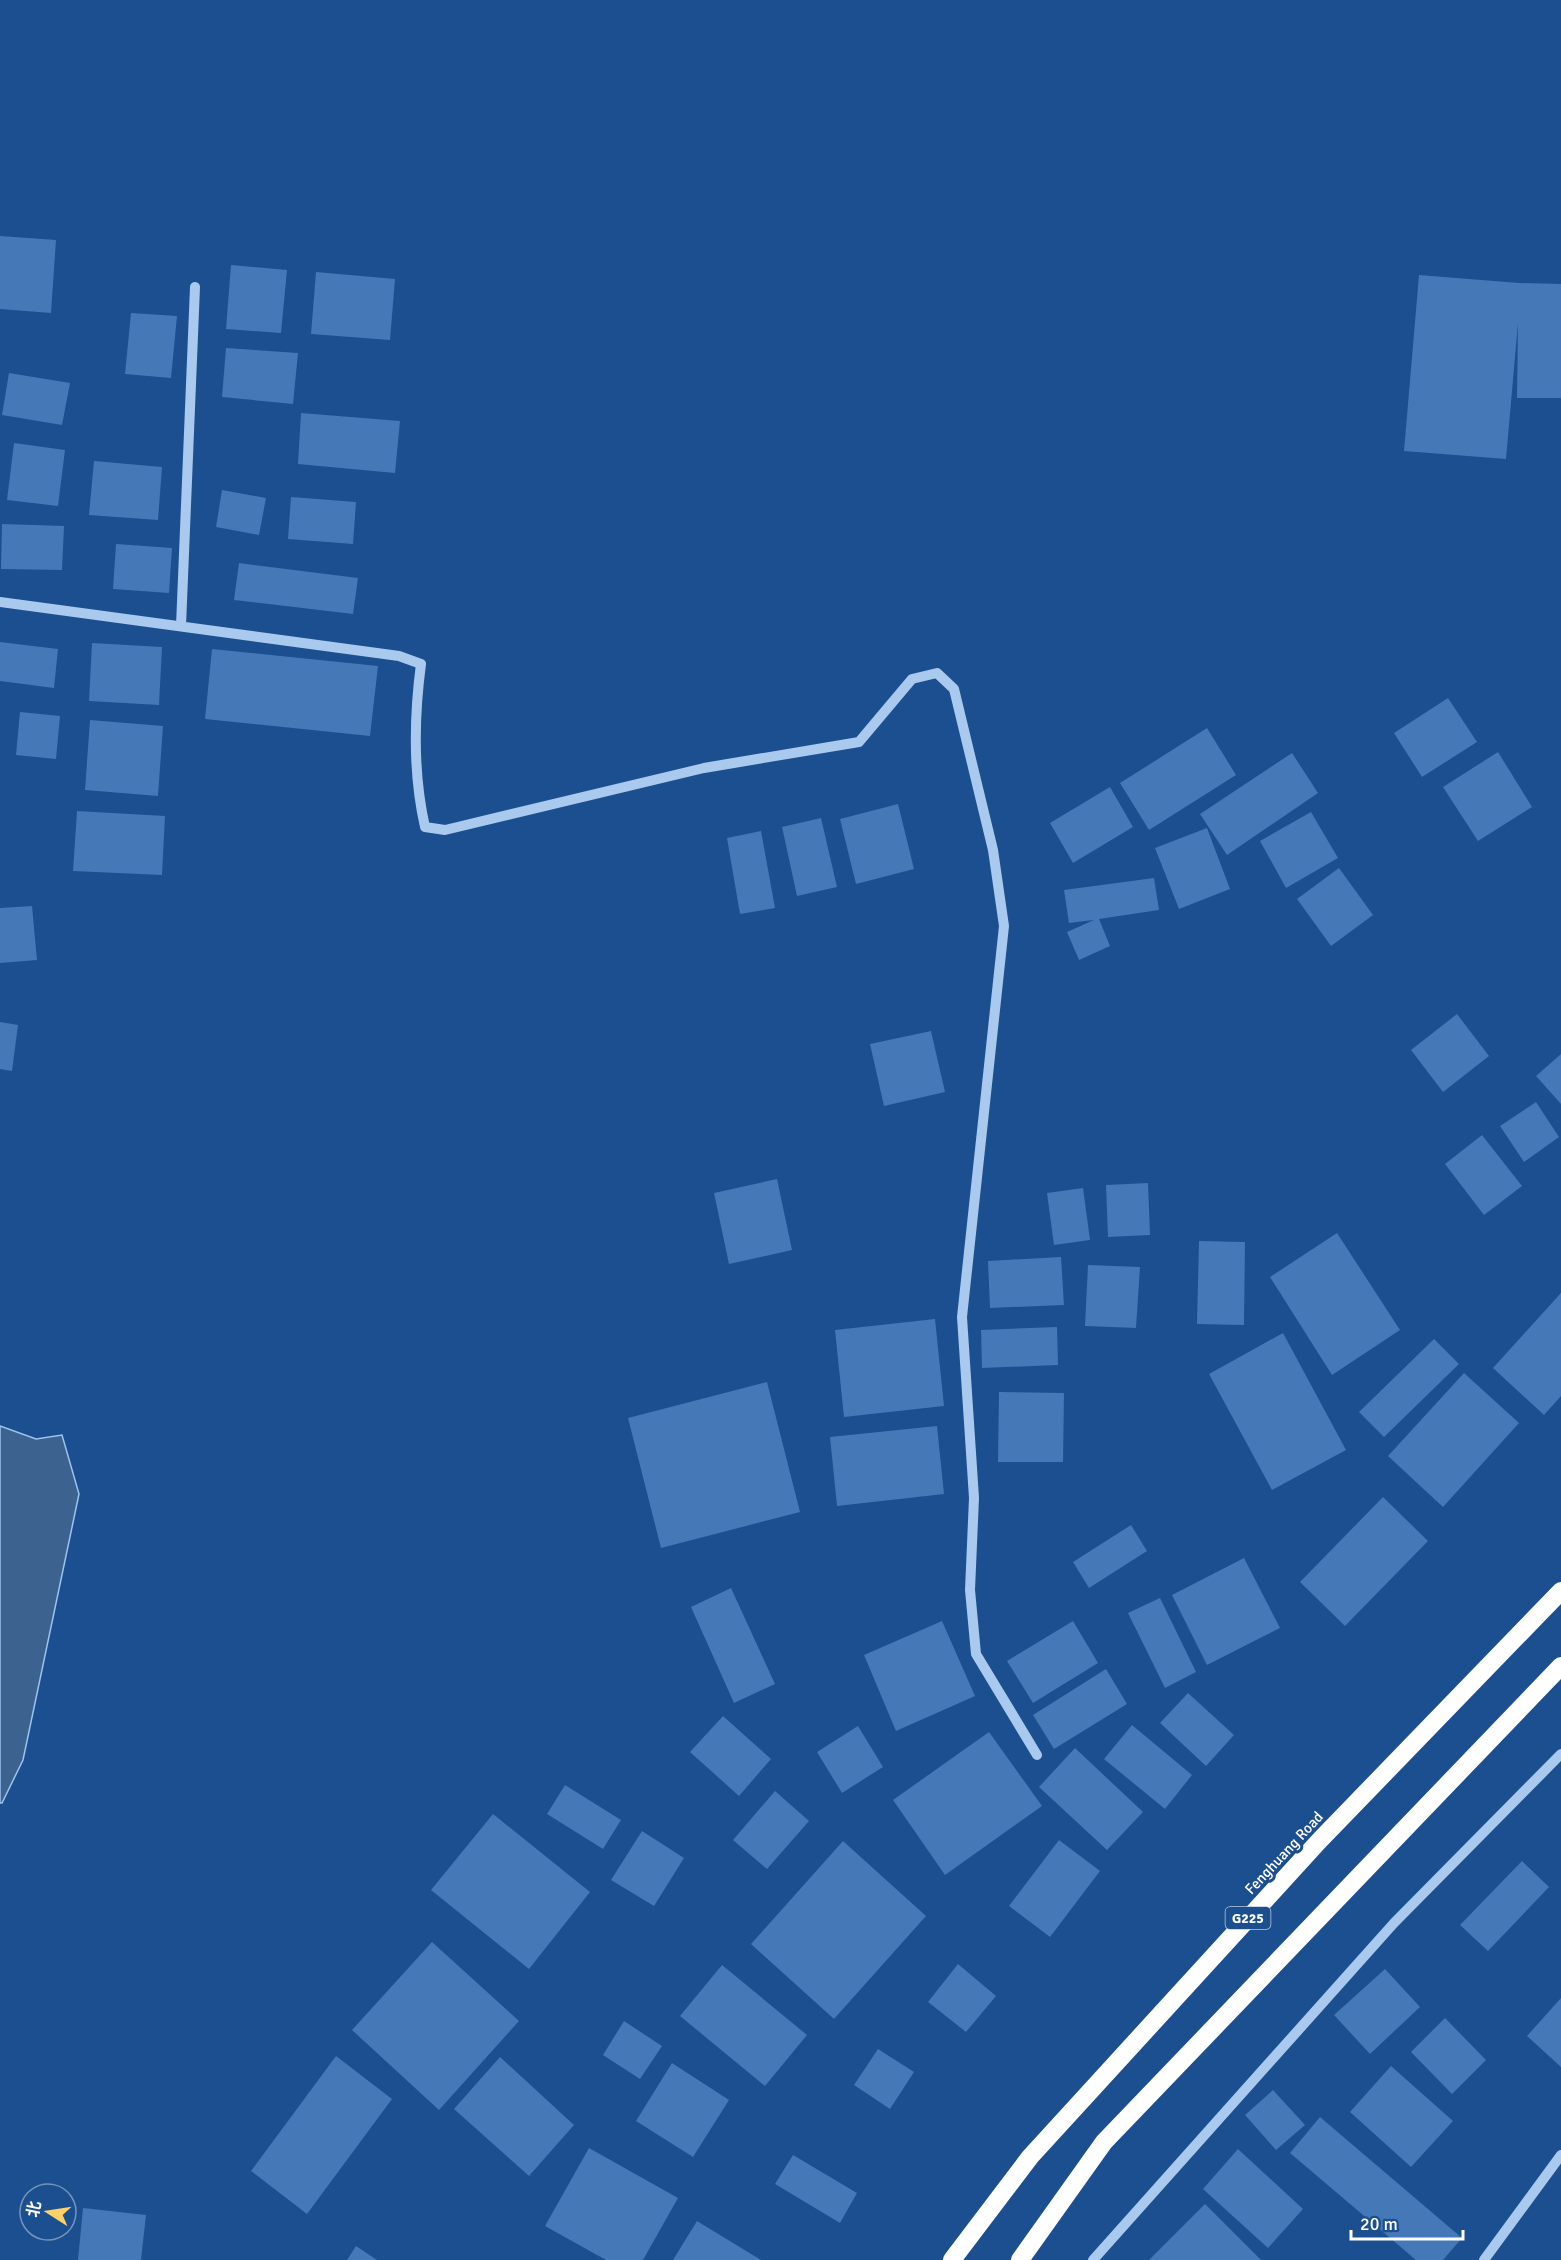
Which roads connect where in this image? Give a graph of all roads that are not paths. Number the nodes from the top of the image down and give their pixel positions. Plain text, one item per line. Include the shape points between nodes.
1 (195, 287) dead end
2 (0, 602) edge
3 (181, 626) junction
4 (1561, 1591) edge
5 (1561, 1666) edge
6 (1561, 1754) edge
7 (1037, 1755) dead end
8 (1561, 2155) edge
9 (952, 2260) edge
10 (1020, 2260) edge
11 (1093, 2260) edge
12 (1484, 2260) edge

1 - 3 street
2 - 3 street
3 - 7 street via 399,656 421,664 415,711 420,804 425,827 446,830 704,768 859,742 912,679 937,673 954,689 993,850 1004,926 962,1317 974,1498 970,1590 976,1654
4 - 9 highway, Fenghuang Road / G225 via 1318,1841 1030,2157
5 - 10 highway via 1104,2142
6 - 11 street via 1394,1923
8 - 12 street

